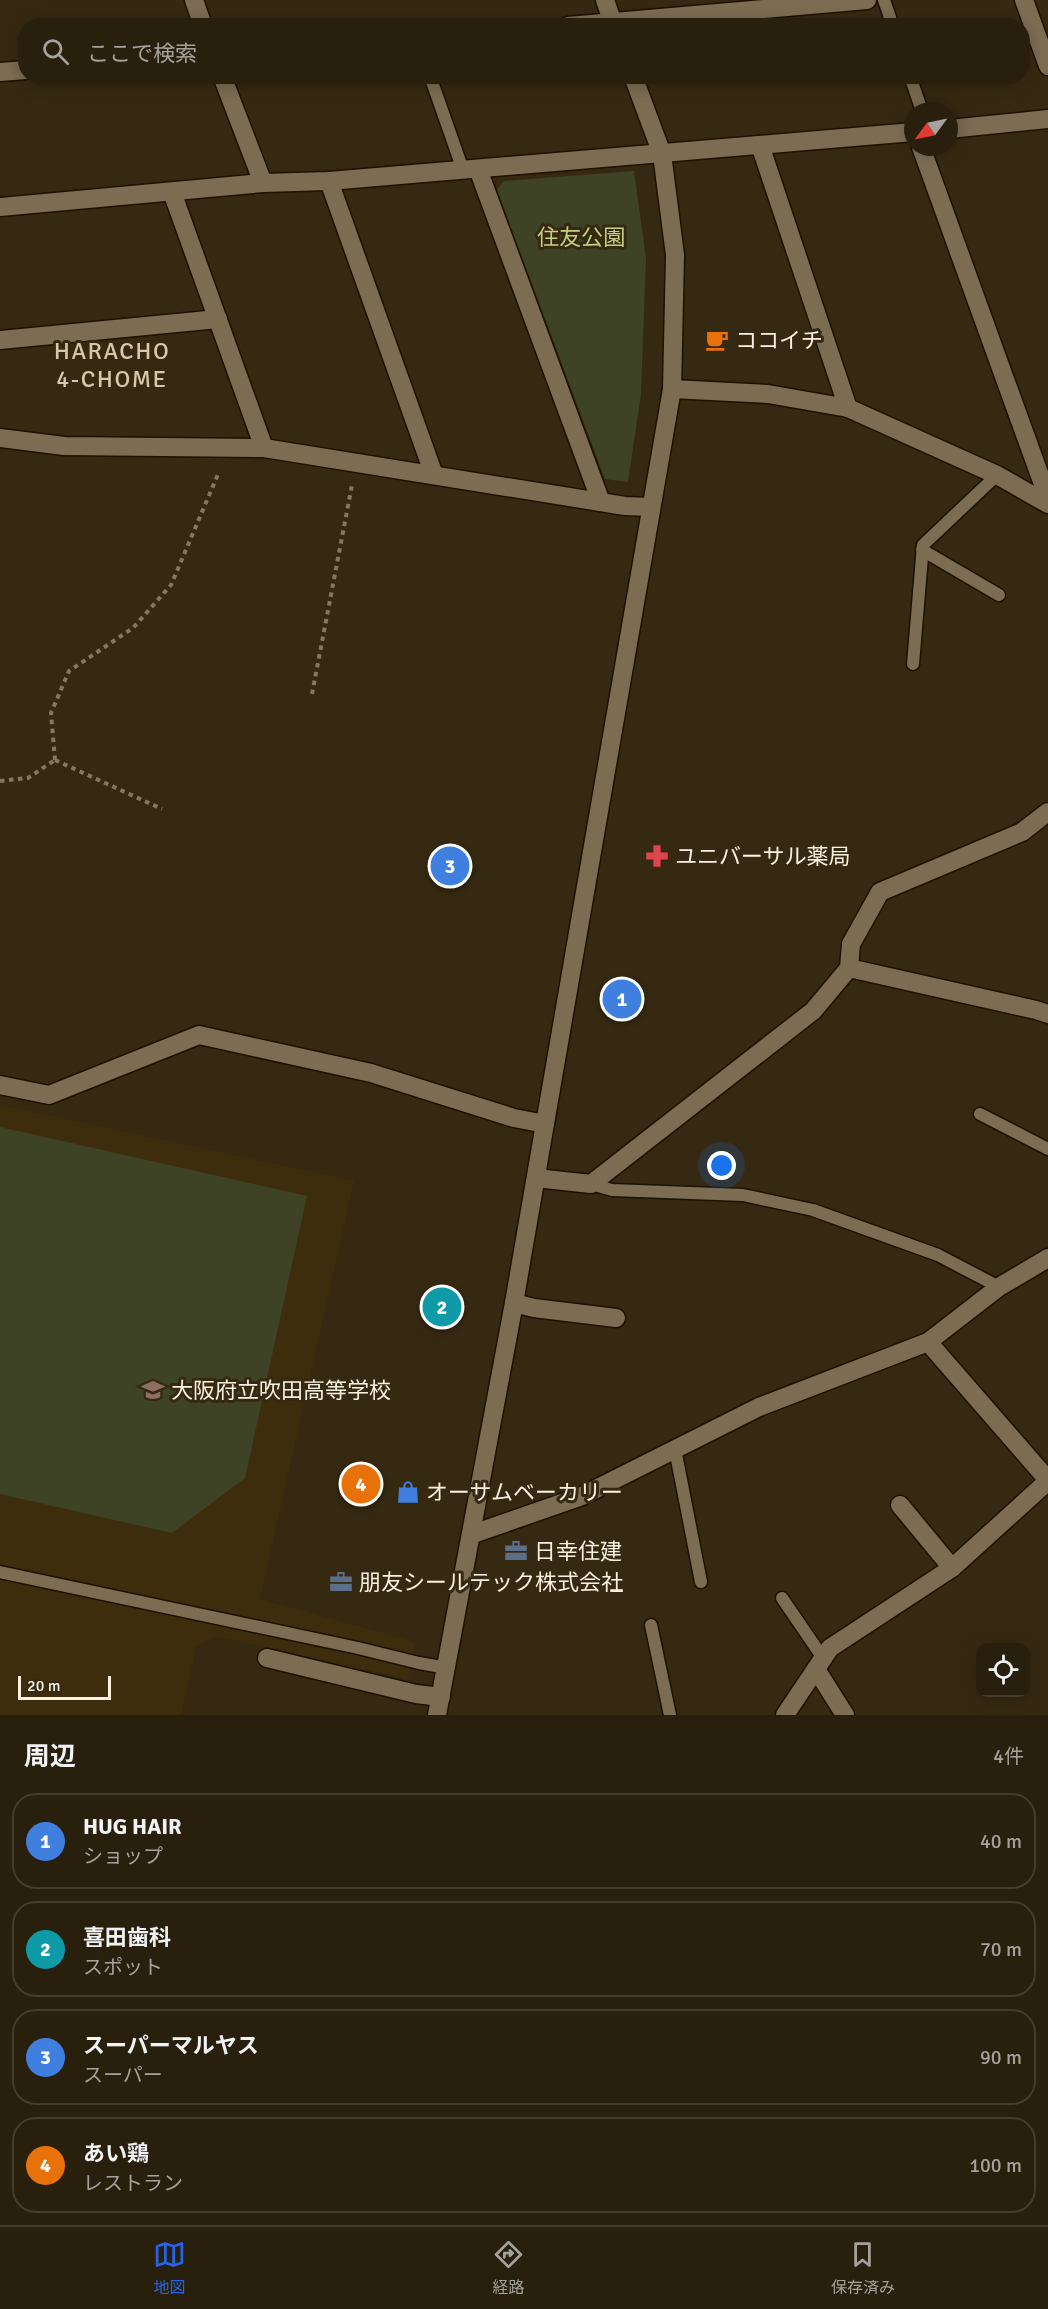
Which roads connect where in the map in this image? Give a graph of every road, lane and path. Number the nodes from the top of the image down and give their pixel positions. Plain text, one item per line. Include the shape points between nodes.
1 (194, 0) edge
2 (605, 0) edge
3 (867, 0) edge
4 (884, 0) edge
5 (1024, 0) edge
6 (200, 18) edge
7 (611, 18) edge
8 (668, 18) edge
9 (890, 18) edge
10 (1048, 66) edge
11 (18, 71) edge
12 (0, 72) edge
13 (225, 84) edge
14 (434, 84) edge
15 (636, 84) edge
16 (913, 84) edge
17 (919, 102) edge
18 (1048, 119) edge
19 (958, 128) edge
20 (904, 133) edge
21 (760, 145) junction
22 (662, 154) junction
23 (924, 156) edge
24 (471, 169) junction
25 (329, 181) junction
26 (263, 183) junction
27 (172, 192) junction
28 (0, 207) edge
29 (218, 320) junction
30 (0, 340) edge
31 (672, 389) junction
32 (848, 408) junction
33 (0, 438) edge
34 (264, 448) junction
35 (220, 469) dead end
36 (434, 475) junction
37 (997, 475) junction
38 (352, 484) dead end
39 (1048, 498) edge
40 (601, 502) junction
41 (1048, 504) edge
42 (651, 507) junction
43 (922, 550) junction
44 (999, 595) dead end
45 (913, 664) dead end
46 (312, 694) dead end
47 (55, 760) junction
48 (0, 781) edge
49 (162, 809) dead end
50 (1048, 812) edge
51 (849, 968) junction
52 (1048, 1014) edge
53 (0, 1085) edge
54 (980, 1114) dead end
55 (545, 1124) junction
56 (1048, 1149) edge
57 (536, 1178) junction
58 (591, 1184) junction
59 (1046, 1263) edge
60 (999, 1287) junction
61 (514, 1303) junction
62 (616, 1318) dead end
63 (927, 1342) junction
64 (675, 1449) junction
65 (1048, 1481) edge
66 (900, 1505) dead end
67 (472, 1534) junction
68 (952, 1568) junction
69 (0, 1572) edge
70 (701, 1582) dead end
71 (782, 1598) dead end
72 (651, 1624) dead end
73 (267, 1658) dead end
74 (819, 1664) junction
75 (447, 1668) junction
76 (439, 1706) edge
77 (670, 1715) edge
78 (785, 1715) edge
79 (845, 1715) edge

1 - 6 street
2 - 7 street
3 - 8 street
4 - 9 lane
5 - 10 street
11 - 12 street
13 - 26 street
14 - 24 lane
15 - 22 street
16 - 17 lane
18 - 19 street
20 - 21 street
21 - 22 street
21 - 32 street
22 - 24 street
22 - 31 street via 675,255
23 - 39 street
24 - 25 street
24 - 40 street
25 - 26 street
25 - 36 street
26 - 27 street
27 - 28 street
27 - 29 street
29 - 30 street
29 - 34 street
31 - 32 street via 768,394
31 - 42 street
32 - 37 street
33 - 34 street via 64,446
34 - 36 street
35 - 47 path via 171,585 133,628 69,671 51,713
36 - 40 street
37 - 41 street
37 - 43 lane via 922,545
38 - 46 path
40 - 42 street
42 - 55 street
43 - 44 lane
43 - 45 lane
47 - 48 path via 28,778
47 - 49 path
50 - 51 street via 1022,832 880,892 851,944
51 - 52 street
51 - 58 street via 813,1011
53 - 55 street via 49,1095 199,1035 371,1073
54 - 56 lane
55 - 57 street
57 - 58 street
57 - 61 street
58 - 60 lane via 612,1190 743,1195 813,1210 938,1255
59 - 60 street
60 - 63 street
61 - 62 street
61 - 67 street
63 - 64 street via 759,1407
63 - 65 street
64 - 67 street via 582,1496
64 - 70 lane
65 - 68 street
66 - 68 street
67 - 75 street
68 - 74 street via 830,1648
69 - 75 lane
71 - 74 lane
72 - 77 lane
73 - 76 street via 416,1694
74 - 78 street
74 - 79 street
75 - 76 street

